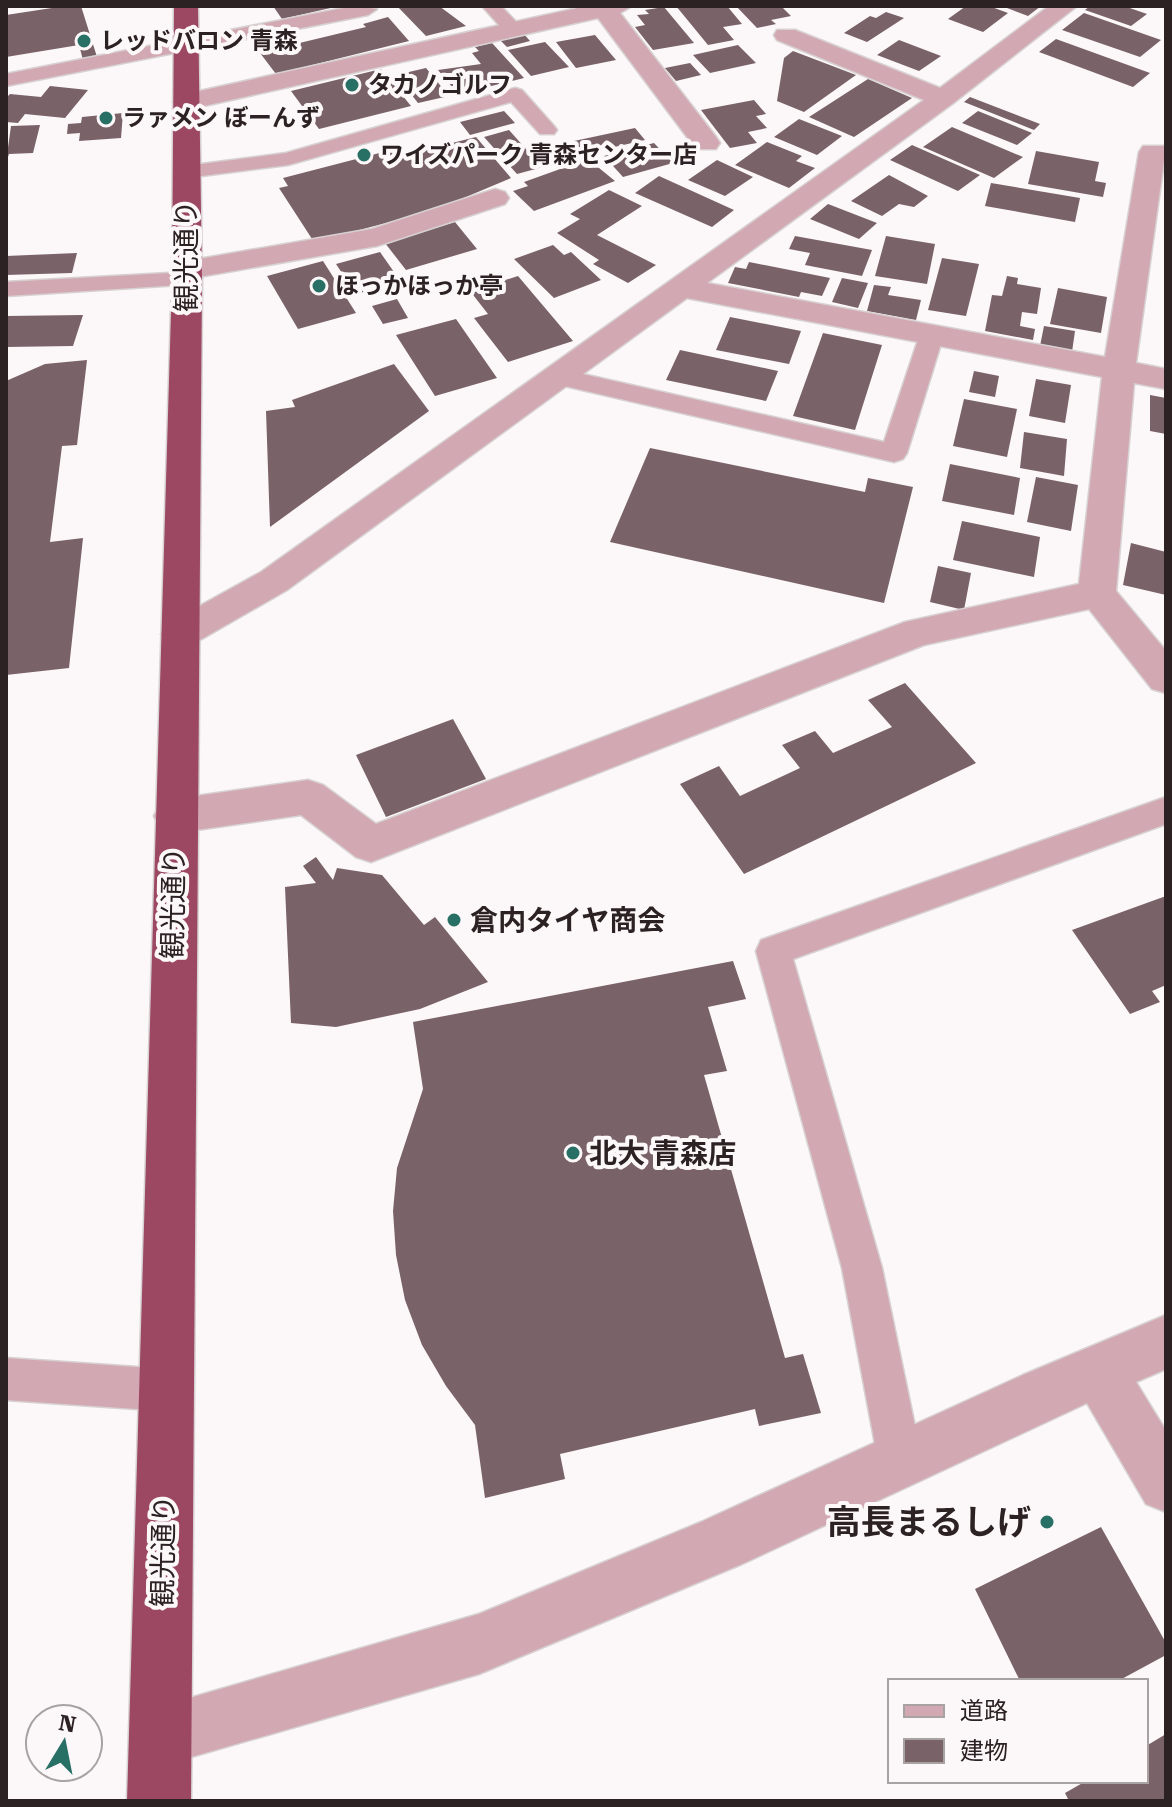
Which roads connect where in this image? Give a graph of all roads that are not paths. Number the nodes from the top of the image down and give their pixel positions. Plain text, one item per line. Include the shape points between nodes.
1 (366, 6) edge
2 (491, 6) edge
3 (1065, 6) edge
4 (612, 8) edge
5 (186, 27) edge
6 (513, 29) junction
7 (786, 35) dead end
8 (6, 80) edge
9 (943, 98) junction
10 (186, 102) junction
11 (547, 130) dead end
12 (706, 143) dead end
13 (1166, 154) edge
14 (186, 172) junction
15 (495, 198) dead end
16 (187, 275) junction
17 (678, 287) junction
18 (6, 289) edge
19 (932, 334) junction
20 (1119, 369) junction
21 (556, 376) junction
22 (1166, 379) edge
23 (1097, 594) junction
24 (180, 634) junction
25 (1166, 678) edge
26 (1166, 810) edge
27 (175, 816) junction
28 (1166, 1342) edge
29 (1099, 1371) junction
30 (6, 1379) edge
31 (166, 1390) junction
32 (900, 1460) junction
33 (1166, 1484) edge
34 (160, 1735) junction
35 (159, 1801) edge

1 - 5 lane
2 - 6 lane
3 - 9 street
4 - 6 street
4 - 12 street
5 - 8 lane
5 - 10 highway, 観光通り
6 - 10 street
7 - 9 street
9 - 17 street
10 - 14 highway, 観光通り
11 - 14 lane via 515,94 288,159
13 - 20 street via 1153,152
14 - 16 highway, 観光通り
15 - 16 street via 377,237
16 - 18 lane
16 - 24 highway, 観光通り
17 - 19 street
17 - 21 street
19 - 20 street
19 - 21 lane via 894,453
20 - 22 street
20 - 23 street
21 - 24 street via 274,581
23 - 25 street
23 - 27 street via 918,632 371,844 308,797
24 - 27 highway, 観光通り
26 - 32 lane via 773,951 862,1268
27 - 31 highway, 観光通り
28 - 29 street
29 - 32 street
29 - 33 street
30 - 31 lane
31 - 34 highway, 観光通り
32 - 34 street via 721,1543 479,1644
34 - 35 highway, 観光通り

